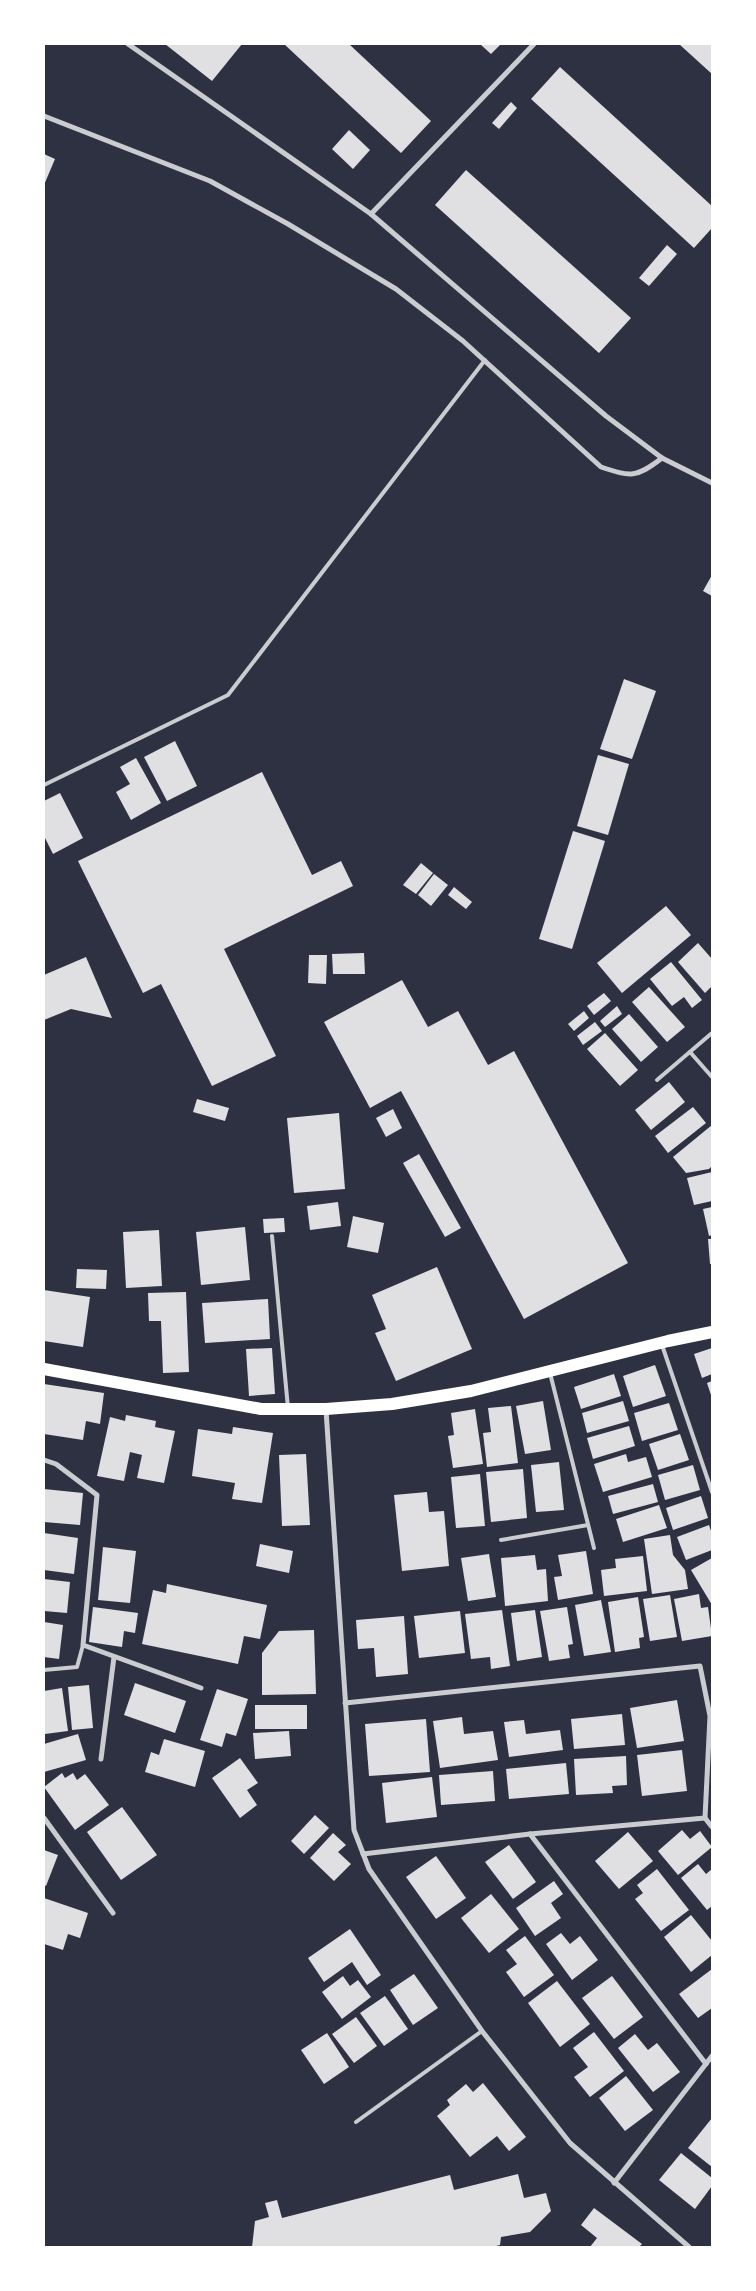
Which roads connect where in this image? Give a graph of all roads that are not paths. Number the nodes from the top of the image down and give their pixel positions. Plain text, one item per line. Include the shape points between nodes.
1 (128, 44) edge
2 (534, 44) edge
3 (44, 116) edge
4 (371, 214) junction
5 (485, 360) junction
6 (662, 458) junction
7 (712, 483) edge
8 (44, 785) edge
9 (712, 1033) edge
10 (690, 1052) junction
11 (712, 1077) edge
12 (656, 1080) dead end
13 (272, 1236) dead end
14 (712, 1332) edge
15 (661, 1342) junction
16 (44, 1369) edge
17 (550, 1371) junction
18 (288, 1409) junction
19 (326, 1409) junction
20 (44, 1460) edge
21 (712, 1492) edge
22 (588, 1525) junction
23 (501, 1540) dead end
24 (594, 1548) dead end
25 (83, 1645) junction
26 (114, 1656) junction
27 (44, 1670) edge
28 (201, 1688) dead end
29 (345, 1703) junction
30 (101, 1759) dead end
31 (44, 1818) edge
32 (705, 1818) junction
33 (712, 1827) edge
34 (530, 1834) junction
35 (363, 1854) junction
36 (114, 1913) dead end
37 (482, 2031) junction
38 (712, 2056) edge
39 (706, 2064) junction
40 (356, 2122) dead end
41 (614, 2183) junction
42 (689, 2247) edge

1 - 4 street
2 - 4 street
3 - 5 street via 210,181 271,214 396,289
4 - 6 street via 606,416
5 - 6 street via 600,468 627,475 645,470
5 - 8 lane via 228,695
6 - 7 street
9 - 10 lane
10 - 11 lane
10 - 12 lane
13 - 18 lane
14 - 15 main road
15 - 17 main road
15 - 21 lane
16 - 18 main road via 261,1409
17 - 19 main road via 471,1391 392,1404
17 - 22 lane
18 - 19 main road
19 - 29 street
20 - 25 street via 56,1464 97,1495
22 - 23 lane
22 - 24 lane
25 - 26 street
25 - 27 lane via 77,1667
26 - 28 street
26 - 30 street
29 - 32 street via 700,1666 710,1716
29 - 35 street via 354,1830
31 - 36 street
32 - 33 street
32 - 34 street
34 - 35 street
34 - 39 street
35 - 37 street via 369,1869
37 - 40 lane
37 - 41 street via 570,2143
38 - 39 street
39 - 41 street
41 - 42 street

